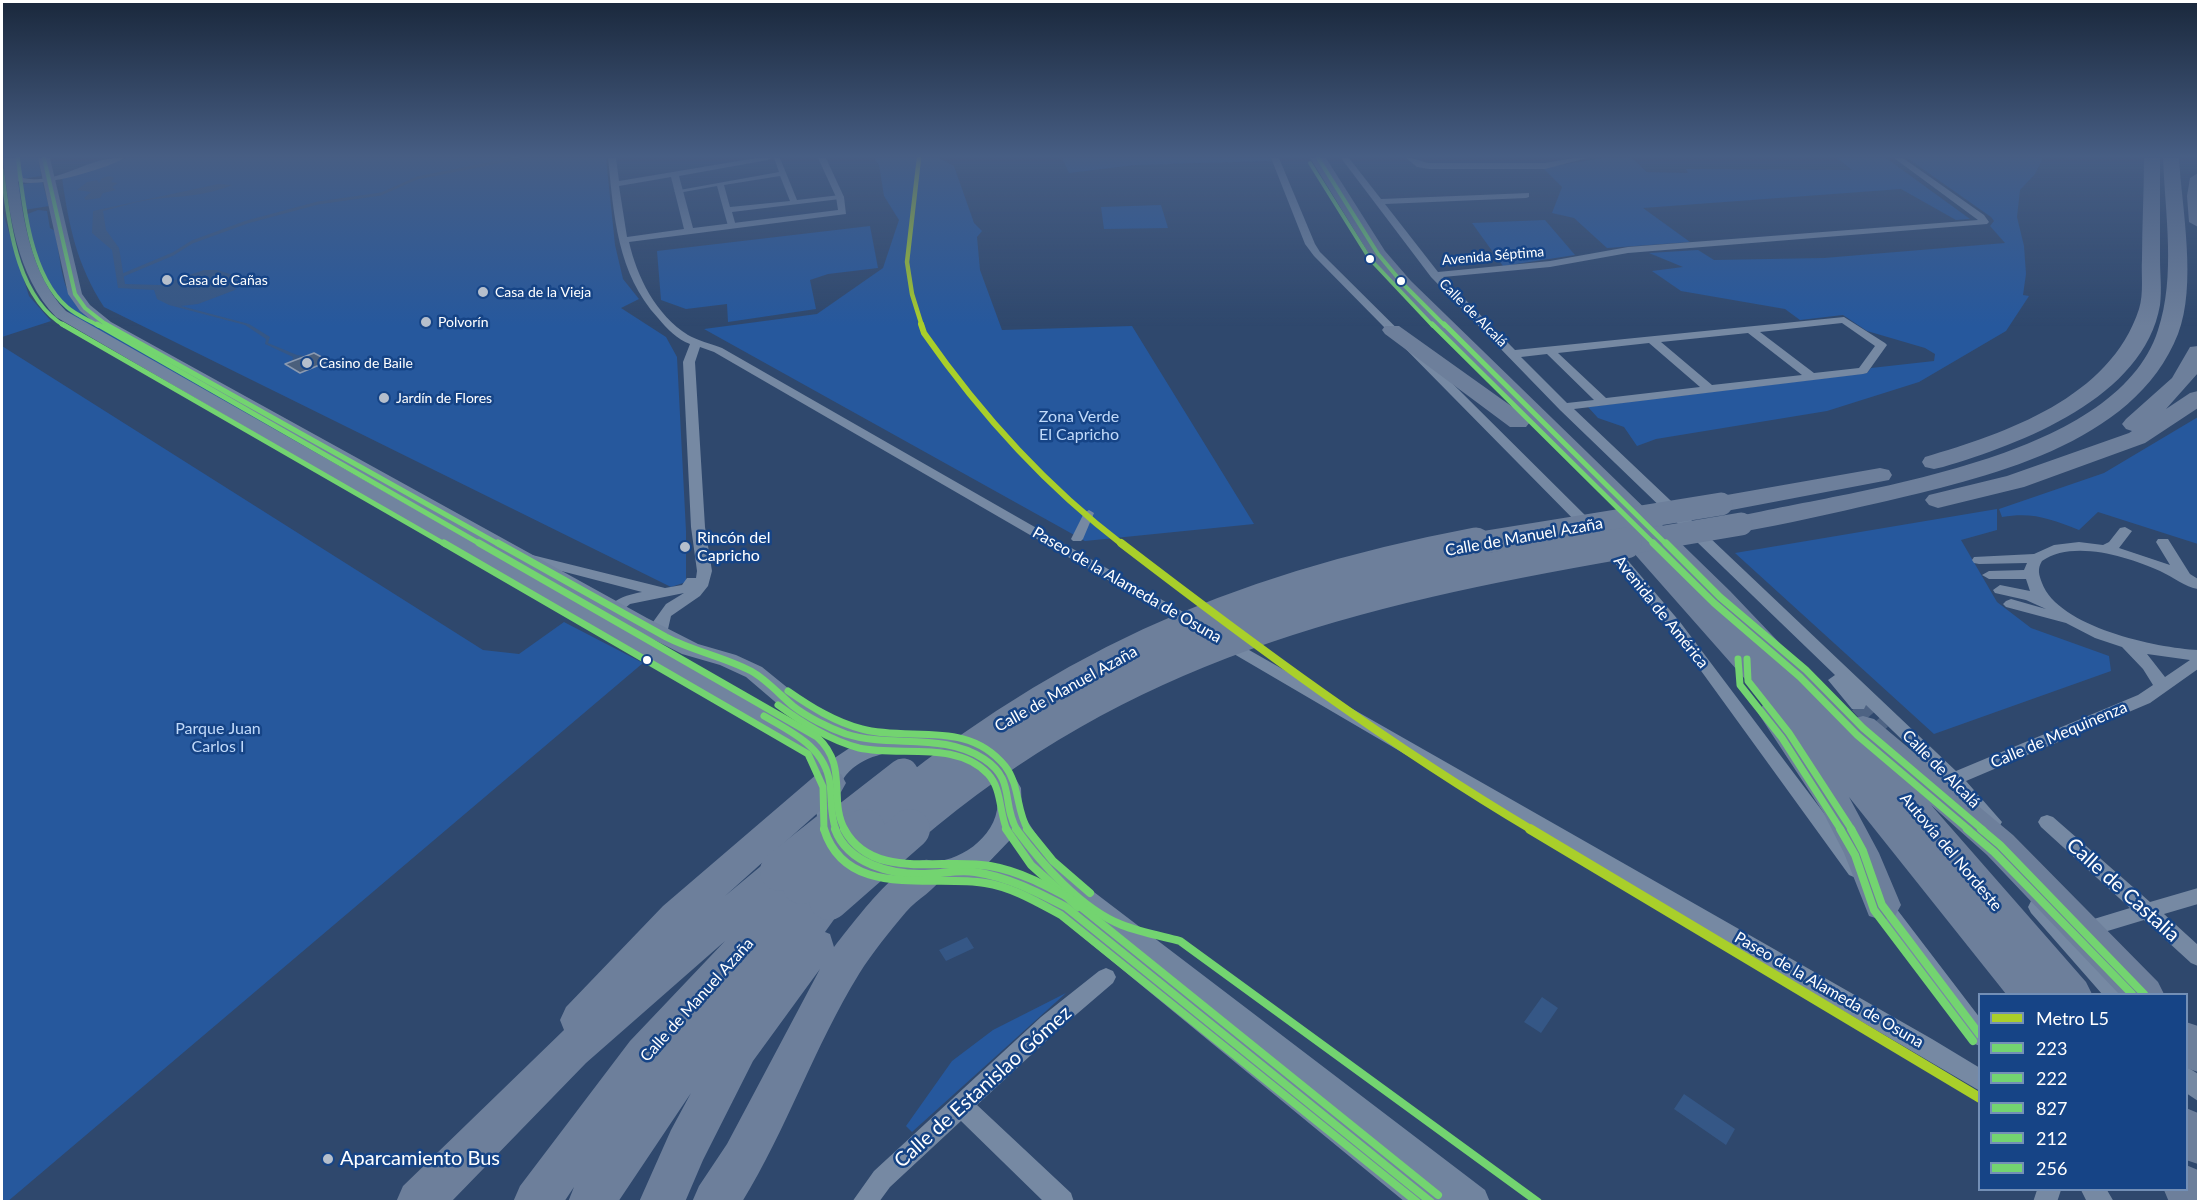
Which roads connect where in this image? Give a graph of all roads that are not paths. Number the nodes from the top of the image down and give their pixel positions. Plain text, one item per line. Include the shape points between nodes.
1 (19, 214) edge
2 (50, 214) edge
3 (57, 214) edge
4 (619, 214) edge
5 (684, 214) edge
6 (728, 214) edge
7 (826, 214) edge
8 (1298, 214) edge
9 (1334, 214) edge
10 (1354, 214) edge
11 (1387, 214) edge
12 (1977, 214) edge
13 (2151, 214) edge
14 (2174, 214) edge
15 (732, 226) junction
16 (61, 230) junction
17 (689, 232) junction
18 (623, 240) junction
19 (1435, 275) junction
20 (658, 314) junction
21 (668, 324) junction
22 (1749, 329) junction
23 (1392, 330) junction
24 (1651, 339) junction
25 (697, 341) junction
26 (1549, 350) junction
27 (2199, 352) edge
28 (1513, 354) junction
29 (689, 362) junction
30 (1812, 377) junction
31 (1709, 388) junction
32 (2199, 398) edge
33 (1603, 402) junction
34 (1564, 407) junction
35 (1518, 422) junction
36 (2102, 450) junction
37 (1089, 513) dead end
38 (1753, 523) junction
39 (2125, 531) dead end
40 (1077, 539) dead end
41 (2163, 542) dead end
42 (2103, 549) junction
43 (522, 557) junction
44 (1718, 557) junction
45 (2037, 558) junction
46 (1979, 560) dead end
47 (2031, 574) junction
48 (1989, 575) dead end
49 (2193, 582) edge
50 (2000, 590) dead end
51 (1720, 597) junction
52 (669, 600) junction
53 (2011, 604) dead end
54 (2051, 604) junction
55 (611, 618) junction
56 (2084, 627) junction
57 (661, 634) junction
58 (2126, 644) junction
59 (2199, 655) edge
60 (1747, 660) junction
61 (2199, 662) edge
62 (2162, 687) junction
63 (1858, 705) tunnel mouth
64 (887, 743) junction
65 (1954, 779) junction
66 (830, 781) junction
67 (1010, 816) junction
68 (2047, 822) dead end
69 (1994, 858) dead end
70 (940, 872) junction
71 (815, 891) junction
72 (2199, 896) edge
73 (1882, 905) junction
74 (2148, 912) junction
75 (2091, 928) junction
76 (2199, 957) edge
77 (1106, 977) dead end
78 (2029, 993) edge
79 (2071, 993) edge
80 (2114, 993) edge
81 (2143, 993) edge
82 (2148, 993) edge
83 (580, 1020) dead end
84 (1978, 1033) edge
85 (2188, 1040) edge
86 (2199, 1052) edge
87 (2188, 1077) edge
88 (1978, 1081) edge
89 (2199, 1090) edge
90 (963, 1107) junction
91 (2188, 1130) edge
92 (2199, 1143) edge
93 (2188, 1188) edge
94 (2199, 1201) edge
95 (419, 1202) edge
96 (536, 1202) edge
97 (591, 1202) edge
98 (662, 1202) edge
99 (716, 1202) edge
100 (864, 1202) edge
101 (1062, 1202) edge
102 (1432, 1202) edge
103 (1473, 1202) edge

1 - 55 main road via 24,249 36,284 48,302 71,321
2 - 16 main road via 53,225
3 - 16 main road
4 - 18 street, Paseo de la Alameda de Osuna
5 - 17 street
6 - 15 street
7 - 15 street
8 - 23 street, Avenida de América via 1310,243
9 - 35 highway, Autovía del Nordeste via 1383,287
10 - 51 highway, Autovía del Nordeste via 1378,254 1404,285
11 - 19 street, Calle de Alcalá
12 - 19 street, Avenida Séptima via 1984,222 1628,250 1550,264
13 - 71 highway, Calle de Manuel Azaña, bridge via 2150,308 2132,346 2112,372 2086,395 2019,433 1961,455 1870,477 1444,551 1341,573 1186,625 1015,715 916,786
14 - 38 highway via 2177,288 2168,334 2152,367 2112,405 2075,430 2013,458 1939,481
15 - 17 street
16 - 43 main road via 75,294 105,325
17 - 18 street
18 - 20 street, Paseo de la Alameda de Osuna via 630,271
19 - 28 street, Calle de Alcalá
20 - 21 street, Paseo de la Alameda de Osuna
20 - 25 street via 693,333
21 - 25 street, Paseo de la Alameda de Osuna
21 - 29 street
22 - 24 street, Calle de Alcalá
22 - 30 street
22 - 30 street, Calle de Alcalá via 1844,320 1881,345 1863,371
23 - 35 highway
23 - 73 street, Avenida de América via 1643,584
24 - 26 street, Calle de Alcalá
24 - 31 street
25 - 29 street
25 - 88 street, Paseo de la Alameda de Osuna via 1730,932
26 - 28 street, Calle de Alcalá
26 - 33 street
27 - 36 highway via 2194,365 2171,391
28 - 34 street, Calle de Alcalá
29 - 52 street via 705,577 693,594
30 - 31 street, Calle de Alcalá
31 - 33 street, Calle de Alcalá
32 - 36 highway via 2137,438
33 - 34 street, Calle de Alcalá
34 - 44 street, Calle de Alcalá
35 - 60 highway, Autovía del Nordeste via 1640,544
36 - 38 highway via 2015,482 1911,506 1826,520
37 - 40 street
38 - 71 highway, Calle de Manuel Azaña, bridge via 1460,572 1296,614 1140,689 1022,759 952,812
39 - 42 street via 2114,545
41 - 49 street via 2174,563
42 - 45 street via 2063,548
42 - 49 street via 2146,560
43 - 52 street
43 - 55 main road
44 - 63 street, Calle de Alcalá
44 - 65 street, Calle de Alcalá
45 - 46 street
45 - 47 street
47 - 48 street
47 - 54 street
50 - 54 street
51 - 79 highway, Autovía del Nordeste via 1880,768
51 - 81 highway via 1806,670 1863,728 2000,845
52 - 55 street via 621,602
52 - 57 street via 659,623
53 - 56 street
54 - 56 street
55 - 57 main road
55 - 66 main road via 806,742 814,748
56 - 58 street
57 - 64 main road via 754,672 802,712 833,728
58 - 59 street via 2173,655
58 - 62 street via 2147,662
60 - 73 highway via 1748,681 1795,741 1851,829
60 - 78 highway, Autovía del Nordeste via 1878,807
61 - 62 street, Calle de Mequinenza
62 - 65 street, Calle de Mequinenza via 2144,699
64 - 66 main road via 850,758
64 - 67 main road via 933,742 981,757 1000,773 1010,796
65 - 75 street, Calle de Alcalá
66 - 70 main road via 829,817 839,841 856,857 876,868 899,873
66 - 83 highway via 676,917
67 - 70 main road via 989,850
67 - 103 main road via 1042,864 1080,897
68 - 74 street, Calle de Castalia
69 - 80 street
70 - 99 highway via 894,900 846,961 743,1160
70 - 102 main road via 1016,881 1066,907
71 - 95 highway via 571,1050
71 - 96 highway, Calle de Manuel Azaña via 645,1054
71 - 97 highway, Calle de Manuel Azaña
71 - 98 highway via 793,973 738,1048
72 - 74 street
73 - 84 street, Avenida de América
74 - 75 street
74 - 76 street, Calle de Castalia
75 - 82 street, Calle de Alcalá
77 - 90 street, Calle de Estanislao Gómez via 1049,1024
85 - 86 highway
87 - 89 street
90 - 100 street, Calle de Estanislao Gómez via 882,1179
90 - 101 street
91 - 92 highway
93 - 94 highway

